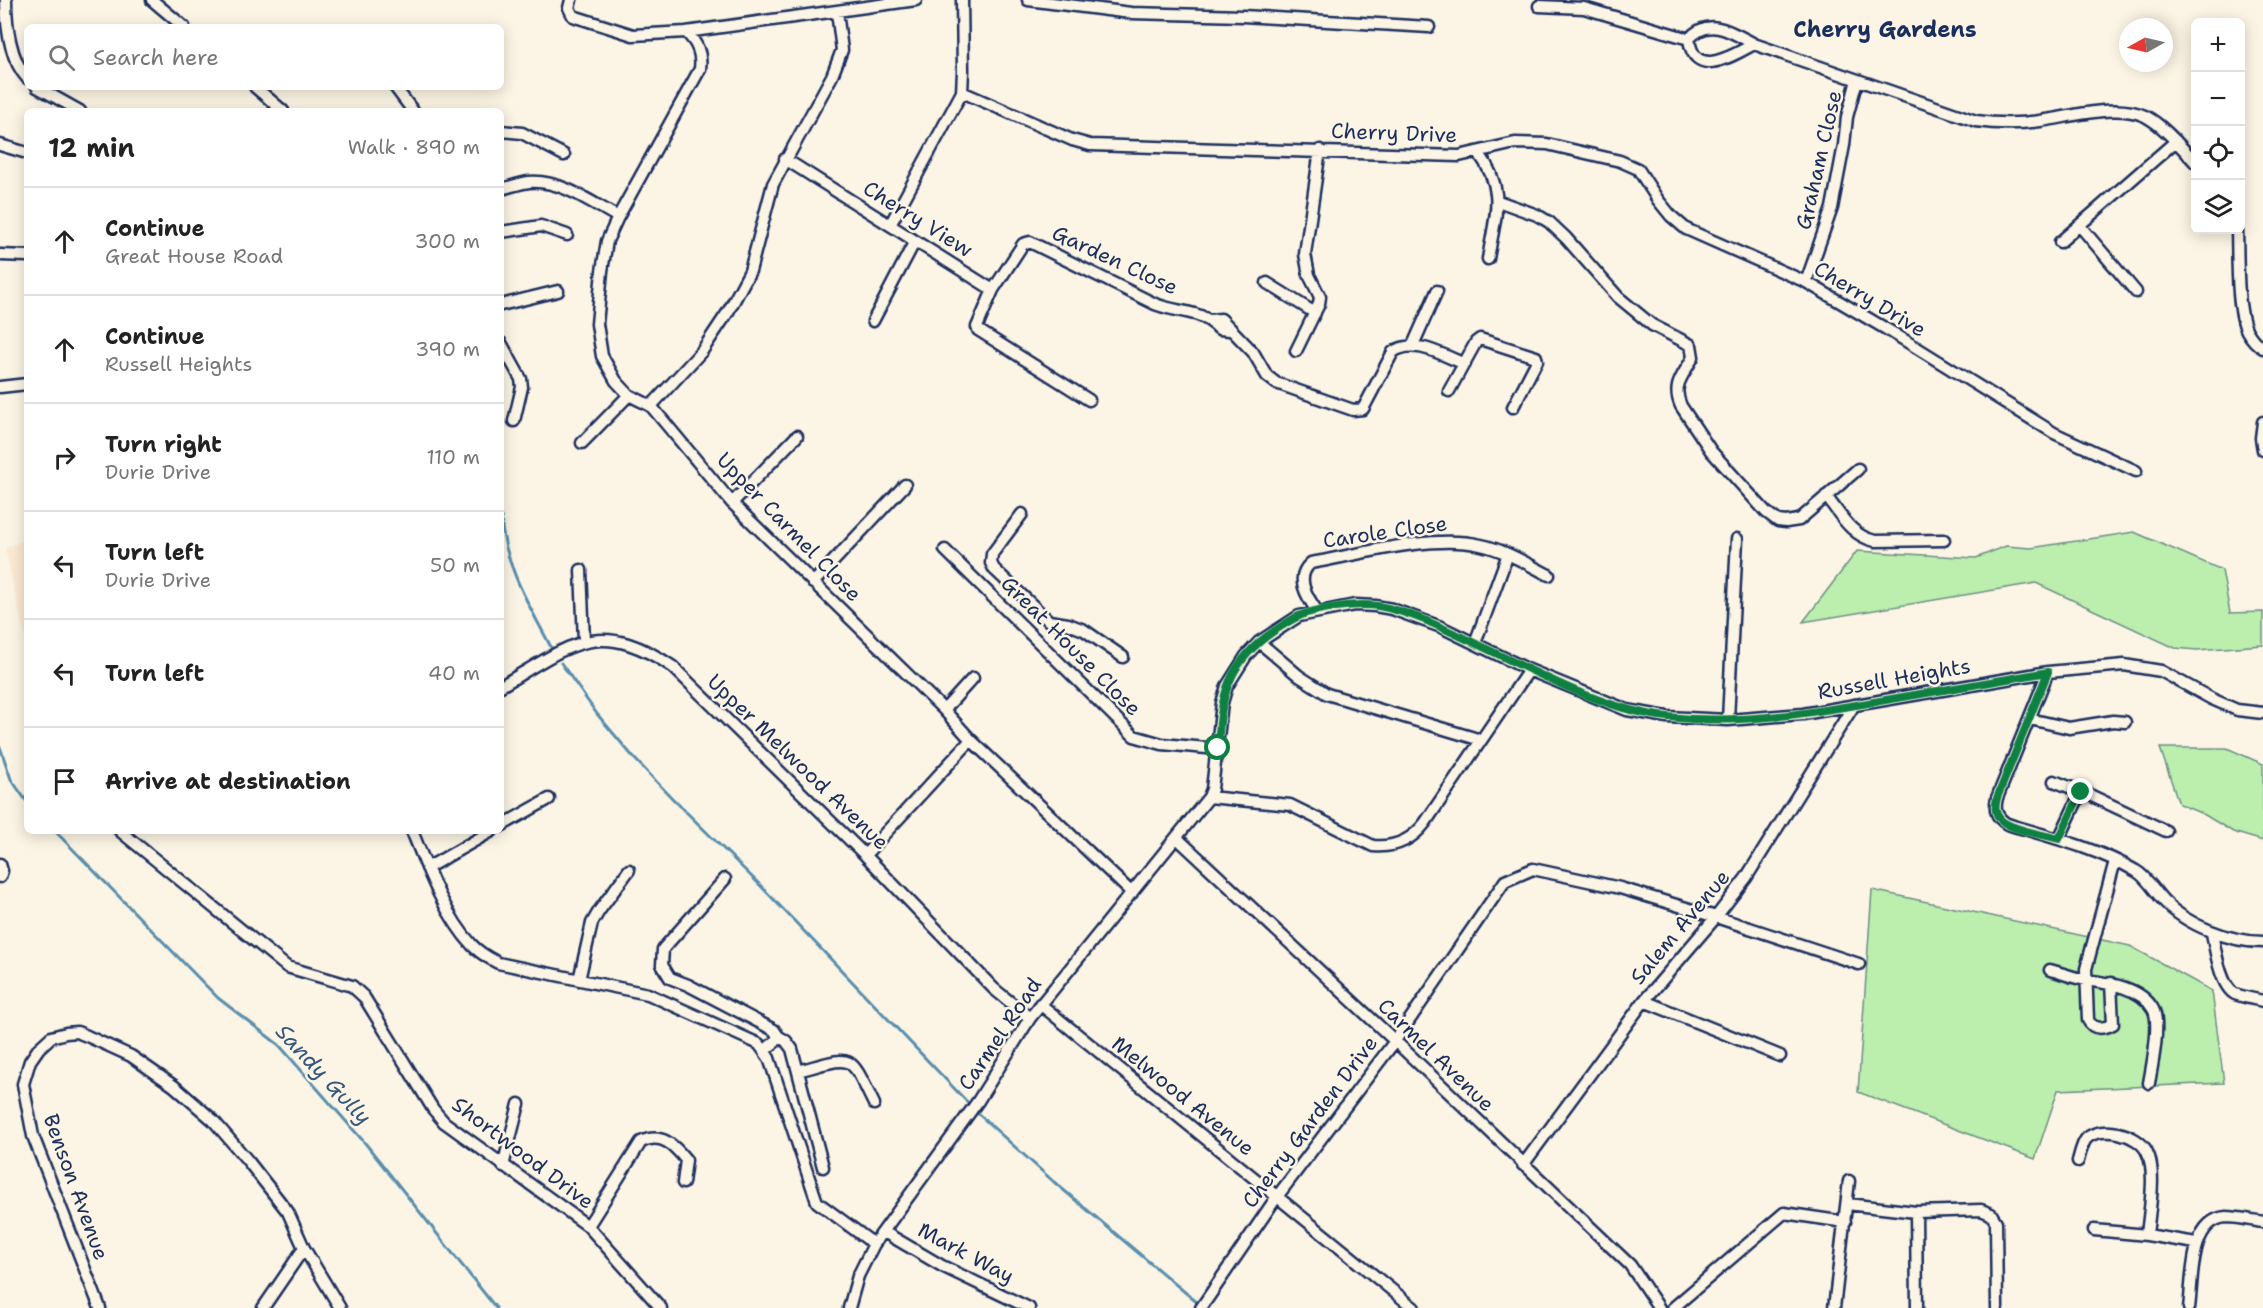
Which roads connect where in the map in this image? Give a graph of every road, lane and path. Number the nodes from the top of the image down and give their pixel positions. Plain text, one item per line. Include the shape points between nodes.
1 (6, 0) edge
2 (152, 0) edge
3 (571, 0) edge
4 (916, 0) edge
5 (962, 0) edge
6 (1028, 0) edge
7 (1539, 6) dead end
8 (837, 12) junction
9 (180, 24) edge
10 (1429, 27) dead end
11 (686, 32) junction
12 (1689, 39) junction
13 (1754, 44) junction
14 (24, 73) edge
15 (1857, 81) junction
16 (42, 90) edge
17 (258, 90) edge
18 (397, 90) edge
19 (962, 92) junction
20 (74, 108) edge
21 (280, 108) edge
22 (410, 108) edge
23 (504, 131) edge
24 (2176, 141) junction
25 (0, 145) edge
26 (1320, 150) junction
27 (24, 152) edge
28 (1478, 152) junction
29 (564, 155) dead end
30 (2191, 158) edge
31 (785, 159) junction
32 (504, 188) edge
33 (1498, 201) junction
34 (618, 216) junction
35 (890, 225) junction
36 (2080, 226) junction
37 (504, 232) edge
38 (2237, 234) edge
39 (567, 235) dead end
40 (915, 240) junction
41 (2060, 242) dead end
42 (0, 255) edge
43 (24, 256) edge
44 (1488, 259) dead end
45 (1806, 282) junction
46 (1267, 283) dead end
47 (993, 290) junction
48 (558, 291) dead end
49 (1437, 291) dead end
50 (2136, 292) dead end
51 (504, 304) edge
52 (1315, 313) junction
53 (873, 321) dead end
54 (1413, 345) junction
55 (504, 348) edge
56 (2263, 348) edge
57 (1296, 351) dead end
58 (1465, 364) junction
59 (24, 384) edge
60 (0, 387) edge
61 (1449, 392) dead end
62 (629, 395) junction
63 (1089, 400) dead end
64 (651, 406) junction
65 (1513, 407) dead end
66 (514, 421) dead end
67 (2263, 422) edge
68 (797, 436) dead end
69 (582, 443) dead end
70 (2263, 450) edge
71 (1858, 469) dead end
72 (2136, 471) dead end
73 (904, 485) dead end
74 (1826, 496) junction
75 (732, 503) junction
76 (1022, 514) dead end
77 (1737, 539) dead end
78 (1944, 540) dead end
79 (945, 549) dead end
80 (1508, 555) junction
81 (581, 570) dead end
82 (1549, 575) dead end
83 (813, 583) junction
84 (1016, 591) junction
85 (1002, 606) junction
86 (1317, 611) junction
87 (584, 641) junction
88 (1259, 642) junction
89 (1475, 643) junction
90 (1123, 657) dead end
91 (1529, 670) junction
92 (2048, 672) junction
93 (973, 678) dead end
94 (504, 684) edge
95 (1854, 705) junction
96 (944, 710) junction
97 (2263, 714) edge
98 (2030, 719) junction
99 (1728, 720) junction
100 (2126, 722) dead end
101 (971, 740) junction
102 (1480, 740) junction
103 (1218, 748) junction
104 (2054, 781) dead end
105 (2081, 792) junction
106 (1209, 797) junction
107 (549, 799) dead end
108 (504, 824) edge
109 (2166, 831) dead end
110 (124, 834) edge
111 (413, 834) edge
112 (487, 834) edge
113 (1177, 838) junction
114 (2059, 839) junction
115 (866, 855) junction
116 (2115, 861) junction
117 (0, 864) edge
118 (427, 868) junction
119 (629, 870) dead end
120 (0, 877) edge
121 (725, 879) dead end
122 (1132, 893) junction
123 (1716, 917) junction
124 (2212, 933) junction
125 (2263, 942) edge
126 (1859, 964) dead end
127 (2050, 970) dead end
128 (579, 980) junction
129 (2086, 980) junction
130 (2111, 983) junction
131 (1644, 1001) junction
132 (2263, 1001) edge
133 (1040, 1004) junction
134 (1030, 1018) junction
135 (778, 1036) junction
136 (1395, 1041) junction
137 (765, 1050) junction
138 (1780, 1056) dead end
139 (798, 1071) junction
140 (2149, 1083) dead end
141 (519, 1104) dead end
142 (874, 1104) dead end
143 (2078, 1161) dead end
144 (1522, 1164) junction
145 (502, 1166) junction
146 (823, 1167) dead end
147 (1848, 1181) dead end
148 (683, 1183) dead end
149 (1276, 1198) junction
150 (1847, 1204) junction
151 (1916, 1212) junction
152 (1845, 1222) junction
153 (2263, 1222) edge
154 (588, 1226) junction
155 (2094, 1230) dead end
156 (884, 1232) junction
157 (2147, 1235) junction
158 (2196, 1243) junction
159 (874, 1244) junction
160 (304, 1248) junction
161 (100, 1308) edge
162 (263, 1308) edge
163 (340, 1308) edge
164 (661, 1308) edge
165 (849, 1308) edge
166 (1029, 1308) edge
167 (1201, 1308) edge
168 (1414, 1308) edge
169 (1659, 1308) edge
170 (1673, 1308) edge
171 (1834, 1308) edge
172 (1917, 1308) edge
173 (1997, 1308) edge
174 (2189, 1308) edge

1 - 14 street via 14,53
2 - 9 street
3 - 11 street via 569,9 573,16 633,34
4 - 8 street
5 - 19 street
6 - 10 street via 1131,13
7 - 12 street via 1584,8
8 - 11 street
8 - 31 street via 842,50
11 - 34 street, Upper Carmel Close via 700,51 700,69
12 - 13 street via 1703,28 1712,27 1731,31
12 - 13 street via 1690,50 1703,62 1725,59
13 - 15 street
15 - 24 street via 1993,124 2092,113 2135,113
15 - 45 street, Graham Close via 1832,208
16 - 20 street
17 - 21 street
18 - 22 street
19 - 26 street, Cherry Drive via 1090,145
19 - 35 street
23 - 29 street via 522,134
24 - 30 street
24 - 36 street
25 - 27 street
26 - 28 street, Cherry Drive via 1459,156
26 - 52 street via 1305,254 1309,275 1320,297
28 - 33 street via 1492,173
28 - 45 street, Cherry Drive via 1515,143 1547,144 1620,160 1638,169 1658,200 1686,229
31 - 35 street, Cherry View
31 - 64 street via 773,184 750,271 702,351
32 - 34 street via 544,182 560,186
33 - 44 street
33 - 74 street via 1549,222 1618,297 1653,325 1691,345 1694,357 1677,384 1677,398 1711,451 1771,517 1786,522 1799,520
34 - 62 street, Upper Carmel Close via 607,241 597,324 602,356
35 - 40 street, Cherry View
36 - 41 street
36 - 50 street
37 - 39 street via 541,226
38 - 56 street via 2246,330
40 - 47 street, Cherry View
40 - 53 street
42 - 43 street
45 - 72 street, Cherry Drive via 2054,432
46 - 52 street
47 - 54 street, Garden Close via 1023,244 1030,242 1155,304 1197,313 1219,329 1230,330 1276,383 1359,411 1394,352
47 - 63 street via 978,330
48 - 51 street
49 - 54 street
52 - 57 street
54 - 58 street
55 - 66 street via 521,379
58 - 61 street
58 - 65 street via 1480,339 1536,357
59 - 60 street
62 - 64 street, Upper Carmel Close
62 - 69 street
64 - 75 street, Upper Carmel Close
67 - 70 street
68 - 75 street
71 - 74 street
73 - 83 street
74 - 78 street via 1856,533 1865,538
75 - 83 street, Upper Carmel Close
76 - 84 street via 990,557 994,569
77 - 99 street
79 - 85 street, Great House Close
80 - 82 street, Carole Close
80 - 86 street, Carole Close via 1459,541 1311,562 1302,576 1307,598
80 - 89 street
81 - 87 street
83 - 96 street, Upper Carmel Close
84 - 85 street
84 - 90 street via 1049,621 1084,630
85 - 103 street, Great House Close via 1134,736 1162,744
86 - 88 street, Russell Heights via 1299,616
86 - 89 street, Russell Heights via 1355,605 1383,607
87 - 94 street, Upper Melwood Avenue
87 - 115 street, Upper Melwood Avenue via 632,644 673,667
88 - 102 street via 1299,676 1328,694
88 - 103 street, Russell Heights via 1245,656 1227,686 1221,703
89 - 91 street, Russell Heights
91 - 99 street, Russell Heights via 1627,710 1667,717
91 - 102 street
92 - 95 street, Russell Heights
92 - 97 street, Russell Heights via 2138,666 2161,671 2237,710
92 - 98 street
93 - 96 street
95 - 99 street, Russell Heights
95 - 123 street, Salem Avenue via 1746,878
96 - 101 street, Upper Carmel Close
98 - 100 street via 2069,728
98 - 114 street via 1997,798 1996,814 2007,824
101 - 115 street
101 - 122 street, Upper Carmel Close
102 - 106 street via 1414,837 1386,847 1373,846 1290,805
103 - 106 street, Russell Heights
104 - 105 street
105 - 109 street
105 - 114 street
106 - 113 street, Carmel Road
107 - 108 street
110 - 145 street, Shortwood Drive via 287,967 352,986 364,997 433,1109 454,1131
111 - 118 street
112 - 118 street
113 - 122 street, Carmel Road
113 - 136 street, Carmel Avenue
114 - 116 street
115 - 134 street, Upper Melwood Avenue via 994,990
116 - 124 street via 2138,872 2175,913
116 - 129 street
117 - 120 street
118 - 128 street via 462,933 486,957
119 - 128 street via 592,923
121 - 135 street via 663,949 662,965 670,978 774,1030
122 - 133 street, Carmel Road
123 - 126 street, Cherry Garden Drive
123 - 131 street, Salem Avenue
123 - 136 street, Cherry Garden Drive via 1620,888 1533,869 1505,881
124 - 125 street
124 - 132 street via 2220,972 2231,990
127 - 129 street
128 - 137 street via 648,994 752,1040
129 - 130 street
129 - 130 street via 2088,1020 2096,1028 2113,1024
130 - 140 street via 2136,994 2154,1010 2155,1055
131 - 138 street
131 - 144 street, Salem Avenue
133 - 134 street, Carmel Road
133 - 149 street, Melwood Avenue
134 - 156 street, Carmel Road via 978,1101
135 - 137 street
135 - 139 street via 789,1044
136 - 144 street, Carmel Avenue
136 - 149 street, Cherry Garden Drive
137 - 159 street via 817,1202
139 - 142 street via 848,1061 856,1068
139 - 146 street
141 - 145 street
143 - 157 street via 2085,1140 2095,1133 2108,1131 2137,1139 2148,1152 2152,1178
144 - 169 street, Carmel Avenue via 1630,1265
145 - 154 street, Shortwood Drive
147 - 150 street
148 - 154 street via 686,1160 674,1145 664,1140 641,1142
149 - 167 street, Cherry Garden Drive
149 - 168 street, Melwood Avenue
150 - 151 street
150 - 152 street
151 - 172 street
151 - 173 street via 1981,1210 1991,1214 1996,1222
152 - 170 street via 1784,1213
152 - 171 street
153 - 158 street via 2225,1217 2209,1223
154 - 164 street, Shortwood Drive
155 - 157 street
156 - 159 street, Carmel Road
156 - 166 street, Mark Way via 942,1266
157 - 158 street
158 - 174 street
159 - 165 street, Carmel Road via 858,1276
160 - 161 street, Benson Avenue via 288,1212 248,1161 213,1120 174,1086 132,1056 97,1039 77,1032 51,1037 30,1061 23,1084 26,1103 33,1136
160 - 162 street
160 - 163 street, Benson Avenue

